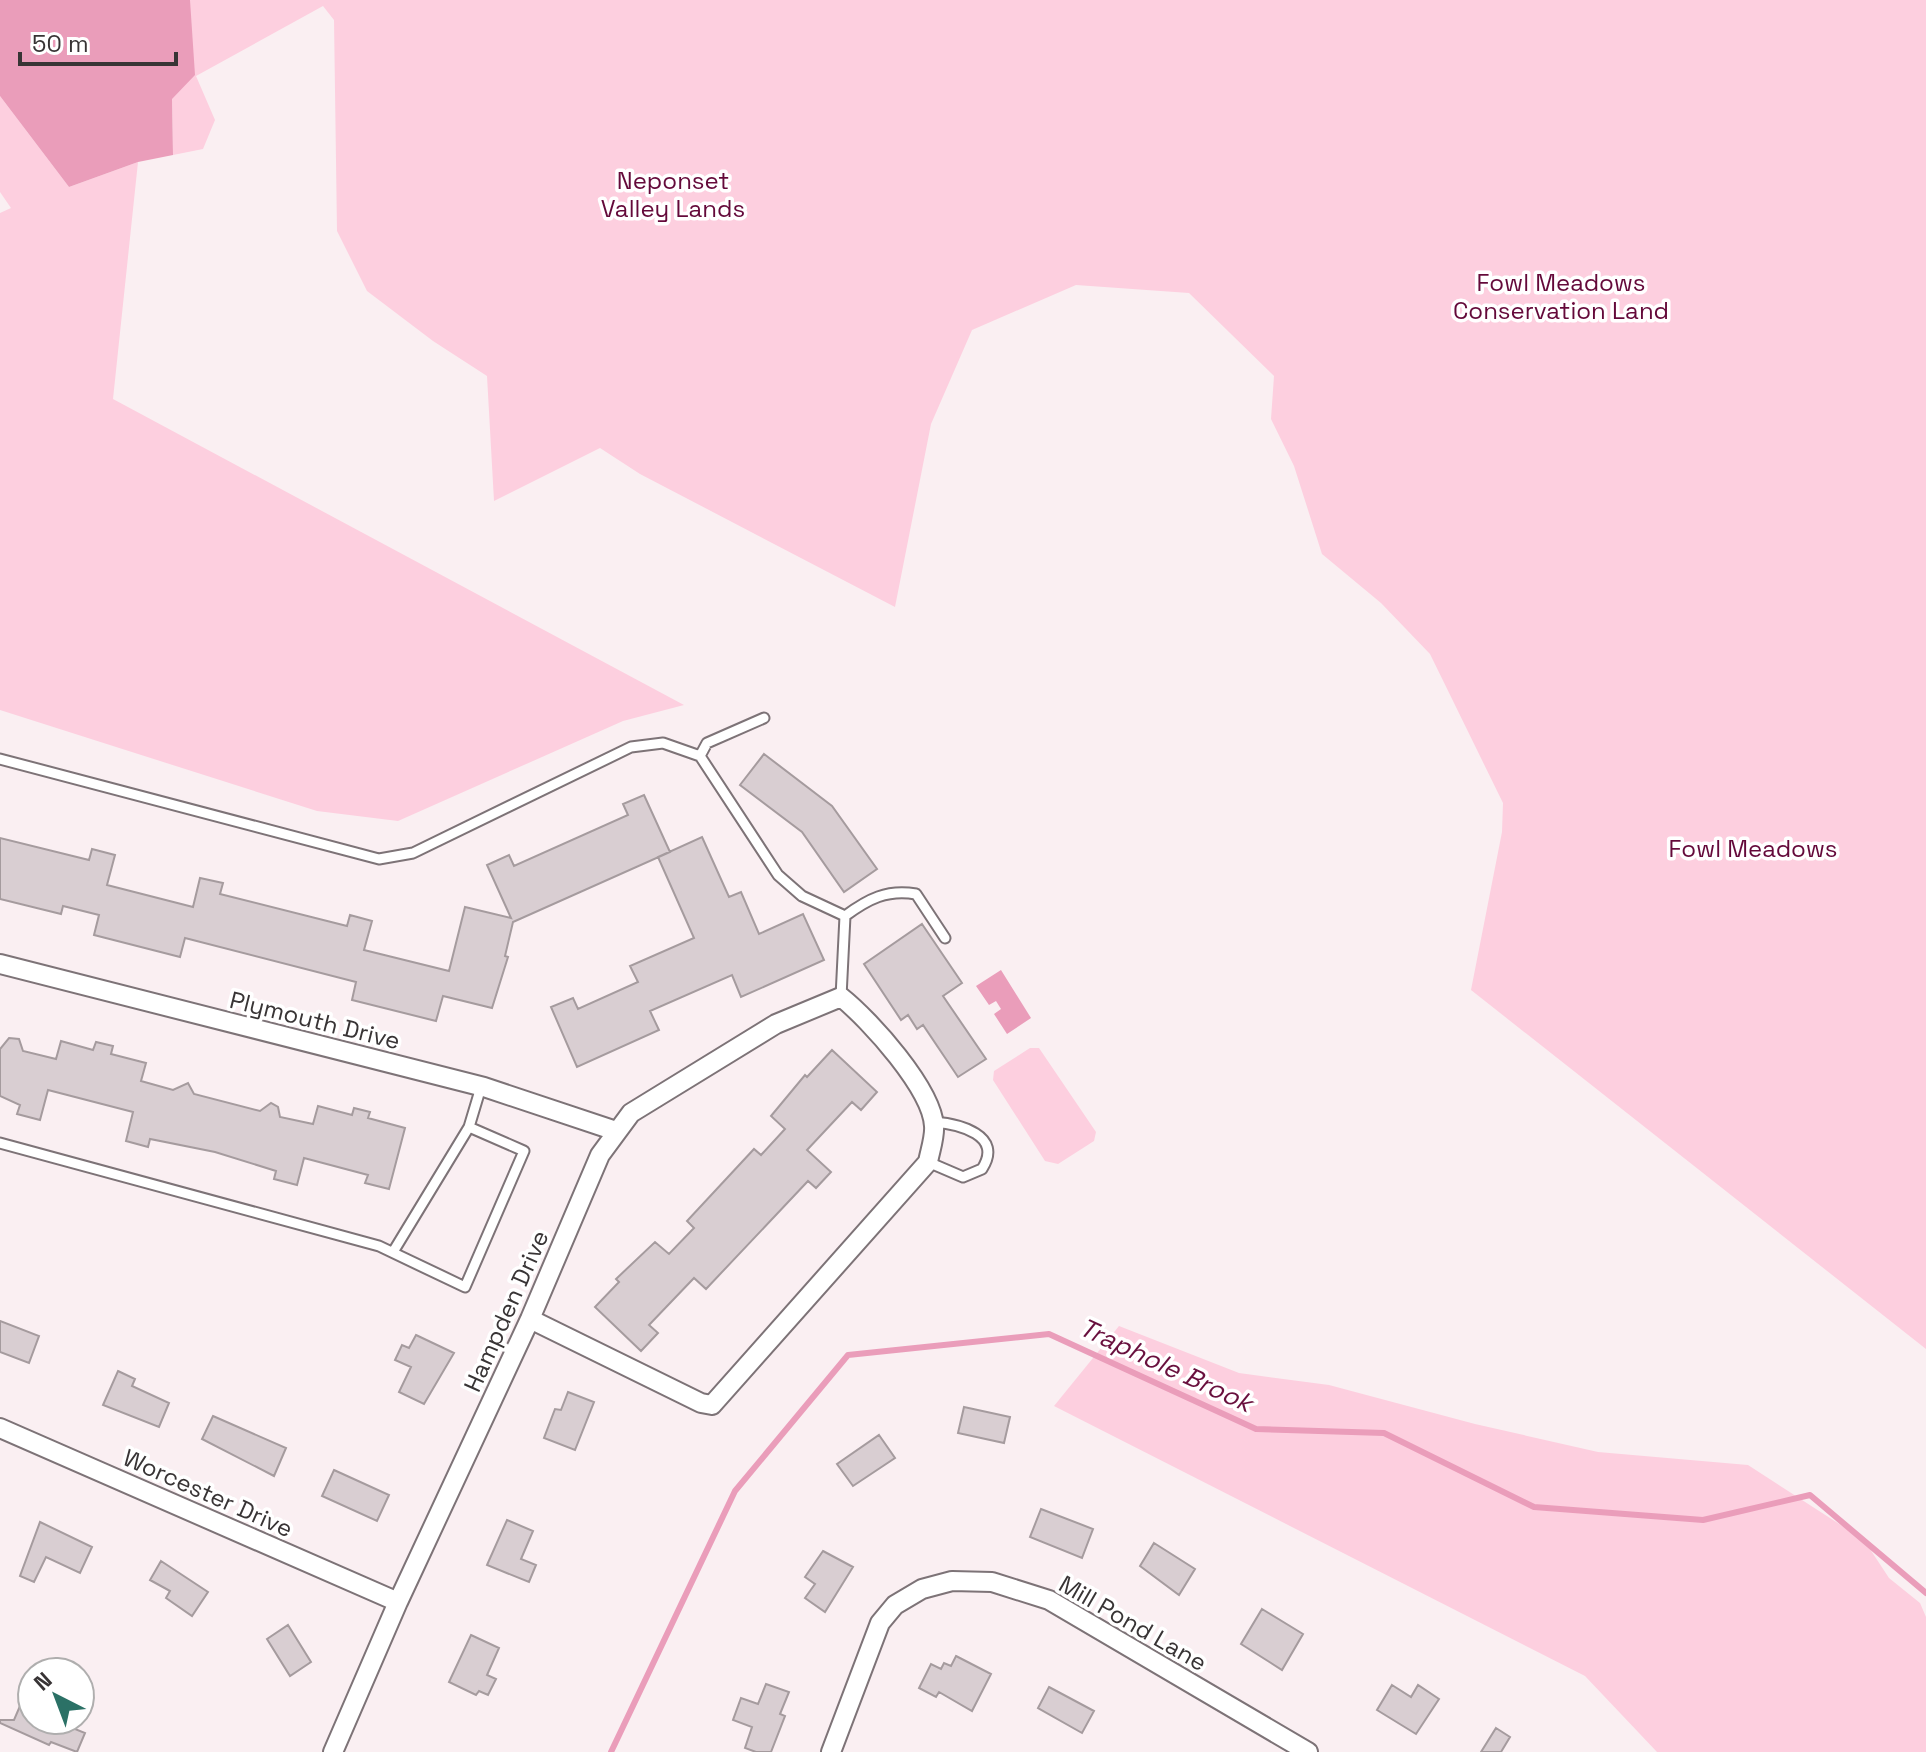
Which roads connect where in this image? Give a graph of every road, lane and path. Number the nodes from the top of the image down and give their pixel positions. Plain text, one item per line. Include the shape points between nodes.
1 (764, 718) dead end
2 (700, 756) junction
3 (0, 759) edge
4 (845, 916) junction
5 (945, 938) dead end
6 (0, 964) edge
7 (841, 997) junction
8 (481, 1087) junction
9 (934, 1122) junction
10 (469, 1127) junction
11 (616, 1131) junction
12 (0, 1143) edge
13 (928, 1162) junction
14 (393, 1252) junction
15 (530, 1319) junction
16 (0, 1428) edge
17 (398, 1602) junction
18 (333, 1752) edge
19 (831, 1752) edge
20 (1308, 1752) edge

1 - 2 lane via 707,743
2 - 3 lane via 663,743 631,747 413,853 379,859
2 - 4 lane via 778,875 802,896
4 - 5 lane via 867,899 897,891 916,894
4 - 7 lane
6 - 8 street, Plymouth Drive
7 - 9 street via 888,1043
7 - 11 street, Hampden Drive via 776,1024 631,1113
8 - 10 lane
8 - 11 street, Plymouth Drive
9 - 13 street
9 - 13 lane via 976,1132 988,1154 982,1169 963,1177
10 - 14 lane
10 - 14 lane via 524,1151 465,1287
11 - 15 street, Hampden Drive via 600,1155
12 - 14 lane
13 - 15 street via 712,1405
15 - 17 street, Hampden Drive
16 - 17 street, Worcester Drive
17 - 18 street, Hampden Drive
19 - 20 street, Mill Pond Lane via 880,1623 895,1605 922,1589 952,1581 992,1582 1049,1600

